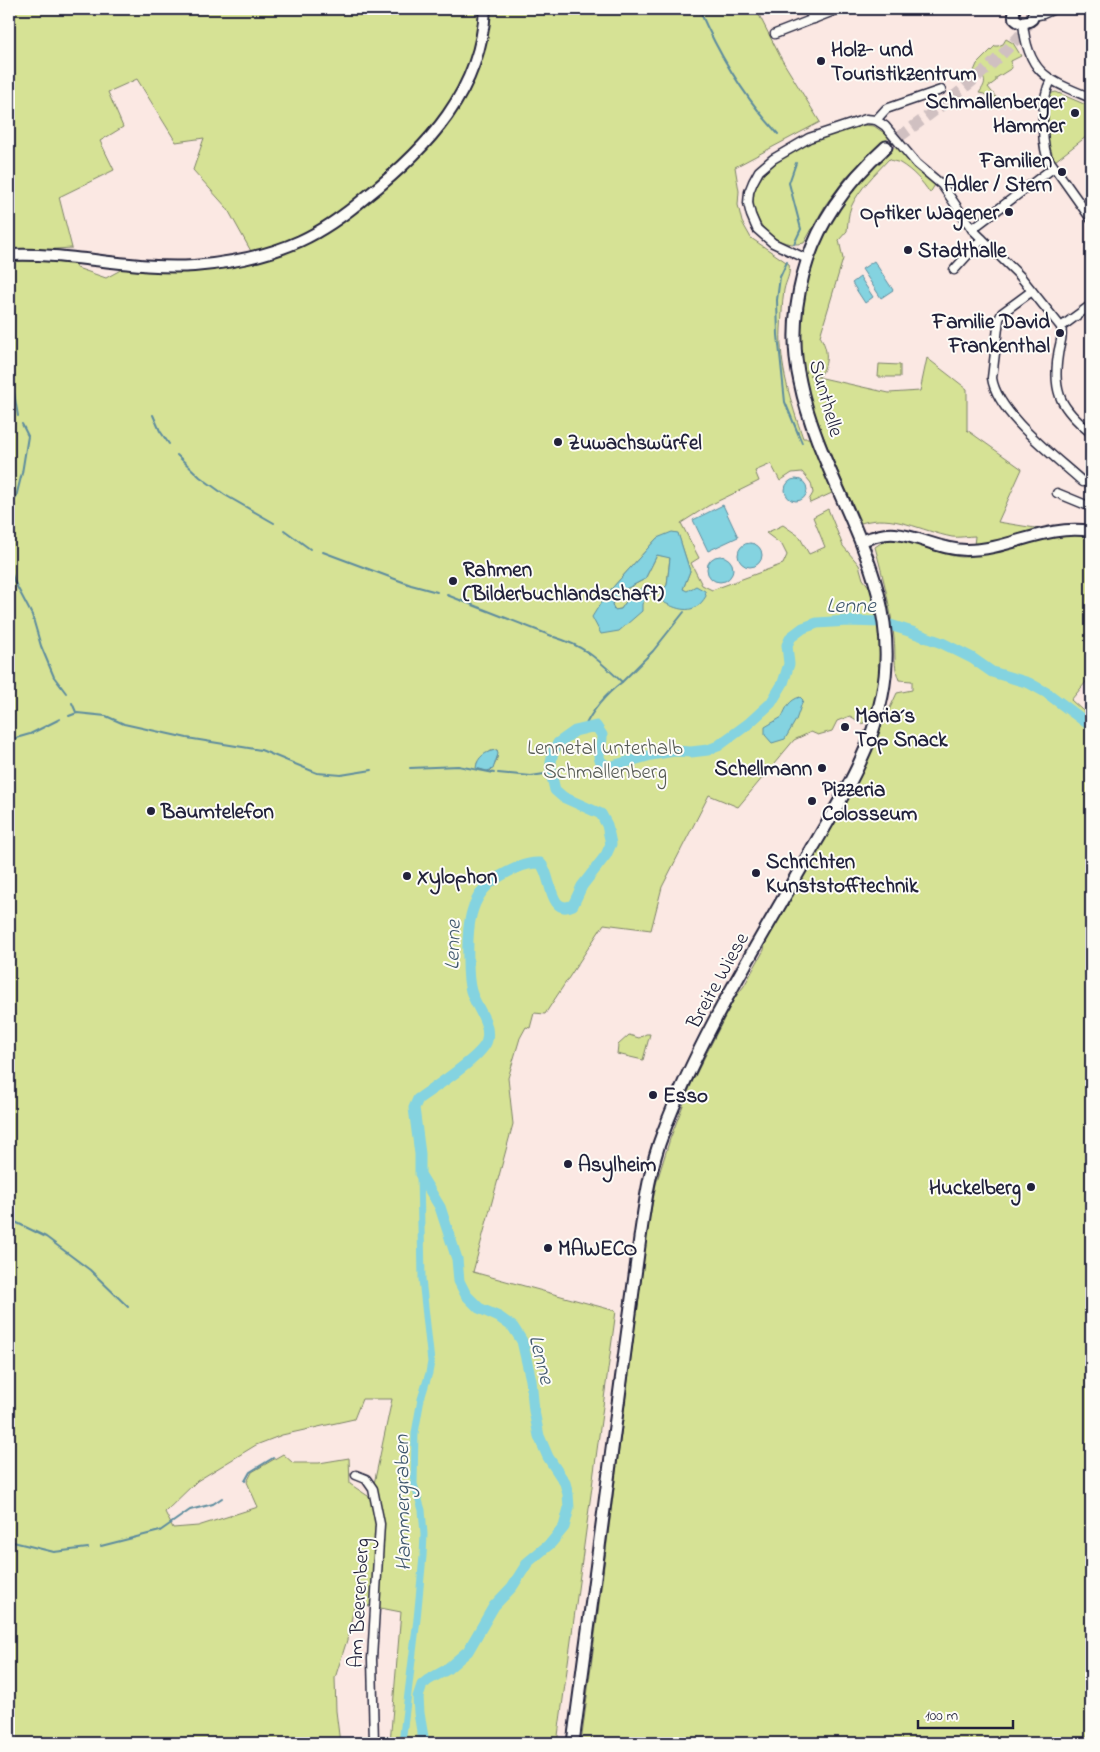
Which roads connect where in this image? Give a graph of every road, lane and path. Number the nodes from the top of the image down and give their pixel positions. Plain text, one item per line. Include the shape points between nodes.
1 (485, 9) edge
2 (808, 9) edge
3 (839, 9) edge
4 (1010, 10) edge
5 (1052, 10) dead end
6 (1033, 12) edge
7 (814, 19) junction
8 (1023, 23) junction
9 (775, 34) dead end
10 (1050, 80) junction
11 (941, 90) dead end
12 (1091, 98) edge
13 (876, 120) junction
14 (886, 147) tunnel mouth
15 (1053, 168) junction
16 (1091, 219) edge
17 (972, 229) junction
18 (982, 239) junction
19 (9, 255) edge
20 (807, 259) junction
21 (954, 270) dead end
22 (1032, 291) junction
23 (1091, 305) edge
24 (1061, 328) junction
25 (1091, 433) edge
26 (1084, 482) dead end
27 (1057, 493) dead end
28 (1091, 507) edge
29 (1091, 532) edge
30 (861, 541) junction
31 (876, 584) joint
32 (356, 1474) dead end
33 (374, 1743) edge
34 (574, 1743) edge

1 - 19 main road via 477,58 455,106 438,129 352,209 302,240 254,256 192,266
2 - 7 street
3 - 7 street
4 - 8 main road via 1016,20
5 - 6 street via 1044,14
6 - 8 main road via 1029,21
7 - 9 street
8 - 10 street via 1034,61
10 - 12 street
10 - 15 street via 1045,91 1043,134 1047,157
11 - 13 street via 884,110
13 - 17 street via 917,164 942,185
13 - 20 street via 866,119 818,135 778,155 763,167 753,182 748,197 755,226 779,246
14 - 20 main road, Sunthelle via 843,192 821,226
15 - 16 street
15 - 17 street
17 - 18 street
18 - 21 street
18 - 22 street
20 - 30 main road, Sunthelle via 795,320 798,375 811,421
22 - 24 street
22 - 26 street via 1002,313 999,319 993,385 1003,404 1027,433
23 - 24 street
24 - 25 street via 1056,374 1059,395 1072,417
27 - 28 street
29 - 30 main road via 1054,531 975,550 952,549 894,534 876,535
30 - 31 main road, Sunthelle
31 - 34 main road, Breite Wiese via 882,604 886,665 872,732 852,778 723,1005 662,1134 645,1204
32 - 33 street, Am Beerenberg via 366,1479 373,1489 380,1524 372,1659

